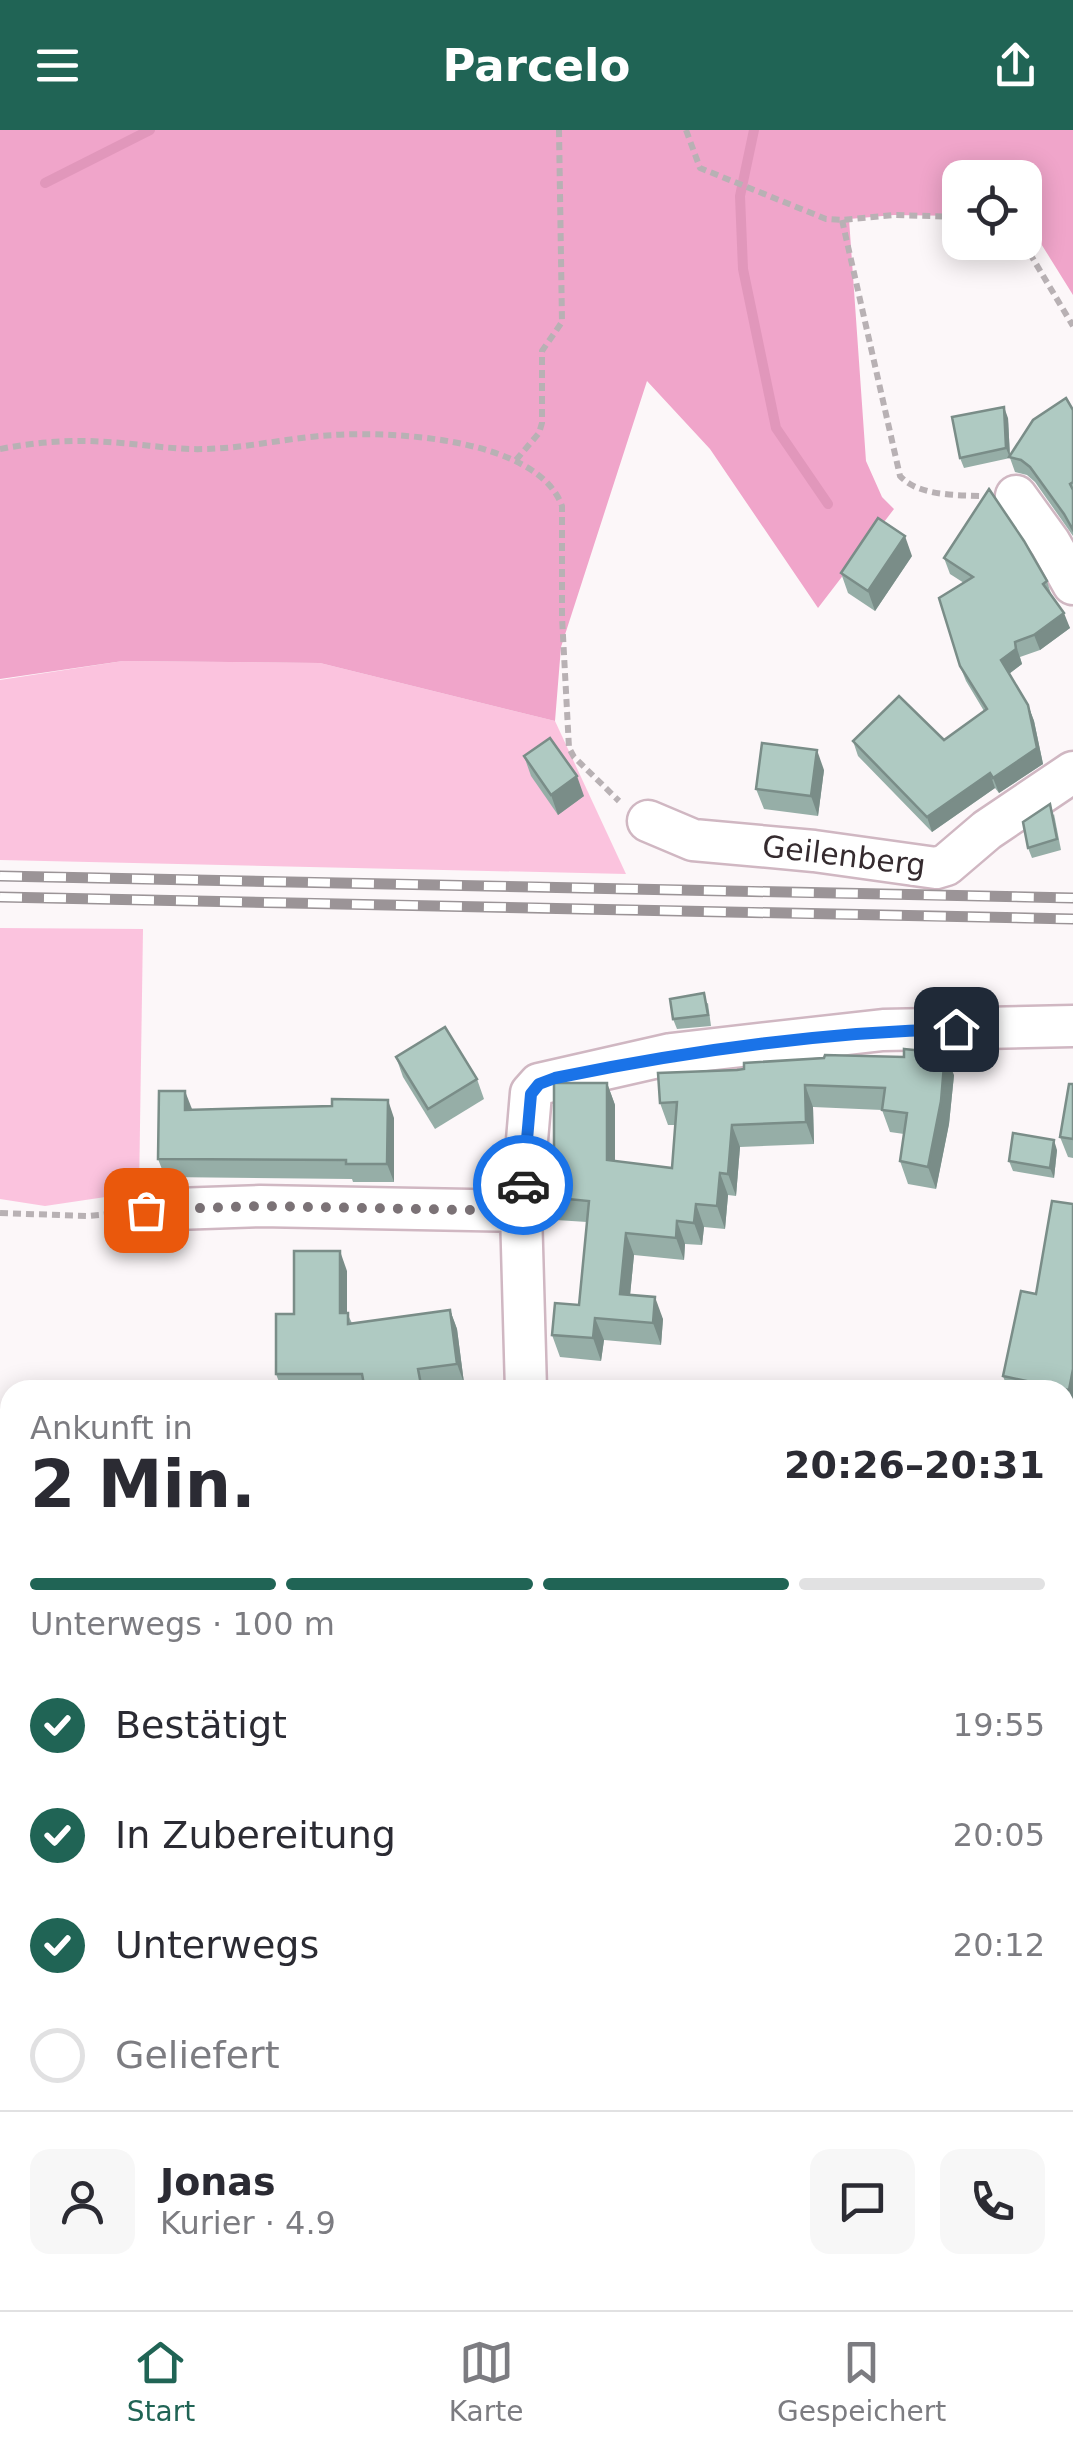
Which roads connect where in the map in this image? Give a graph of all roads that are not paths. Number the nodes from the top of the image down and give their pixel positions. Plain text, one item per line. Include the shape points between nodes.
1 (1016, 496) road end
2 (1073, 584) edge
3 (1073, 772) edge
4 (648, 822) road end
5 (1073, 1026) edge
6 (146, 1210) road end
7 (521, 1211) junction
8 (526, 1380) edge

1 - 2 street
3 - 4 street, Geilenberg via 936,868 693,840
5 - 7 street via 883,1030 671,1054 555,1078 531,1094
6 - 7 street
7 - 8 street

